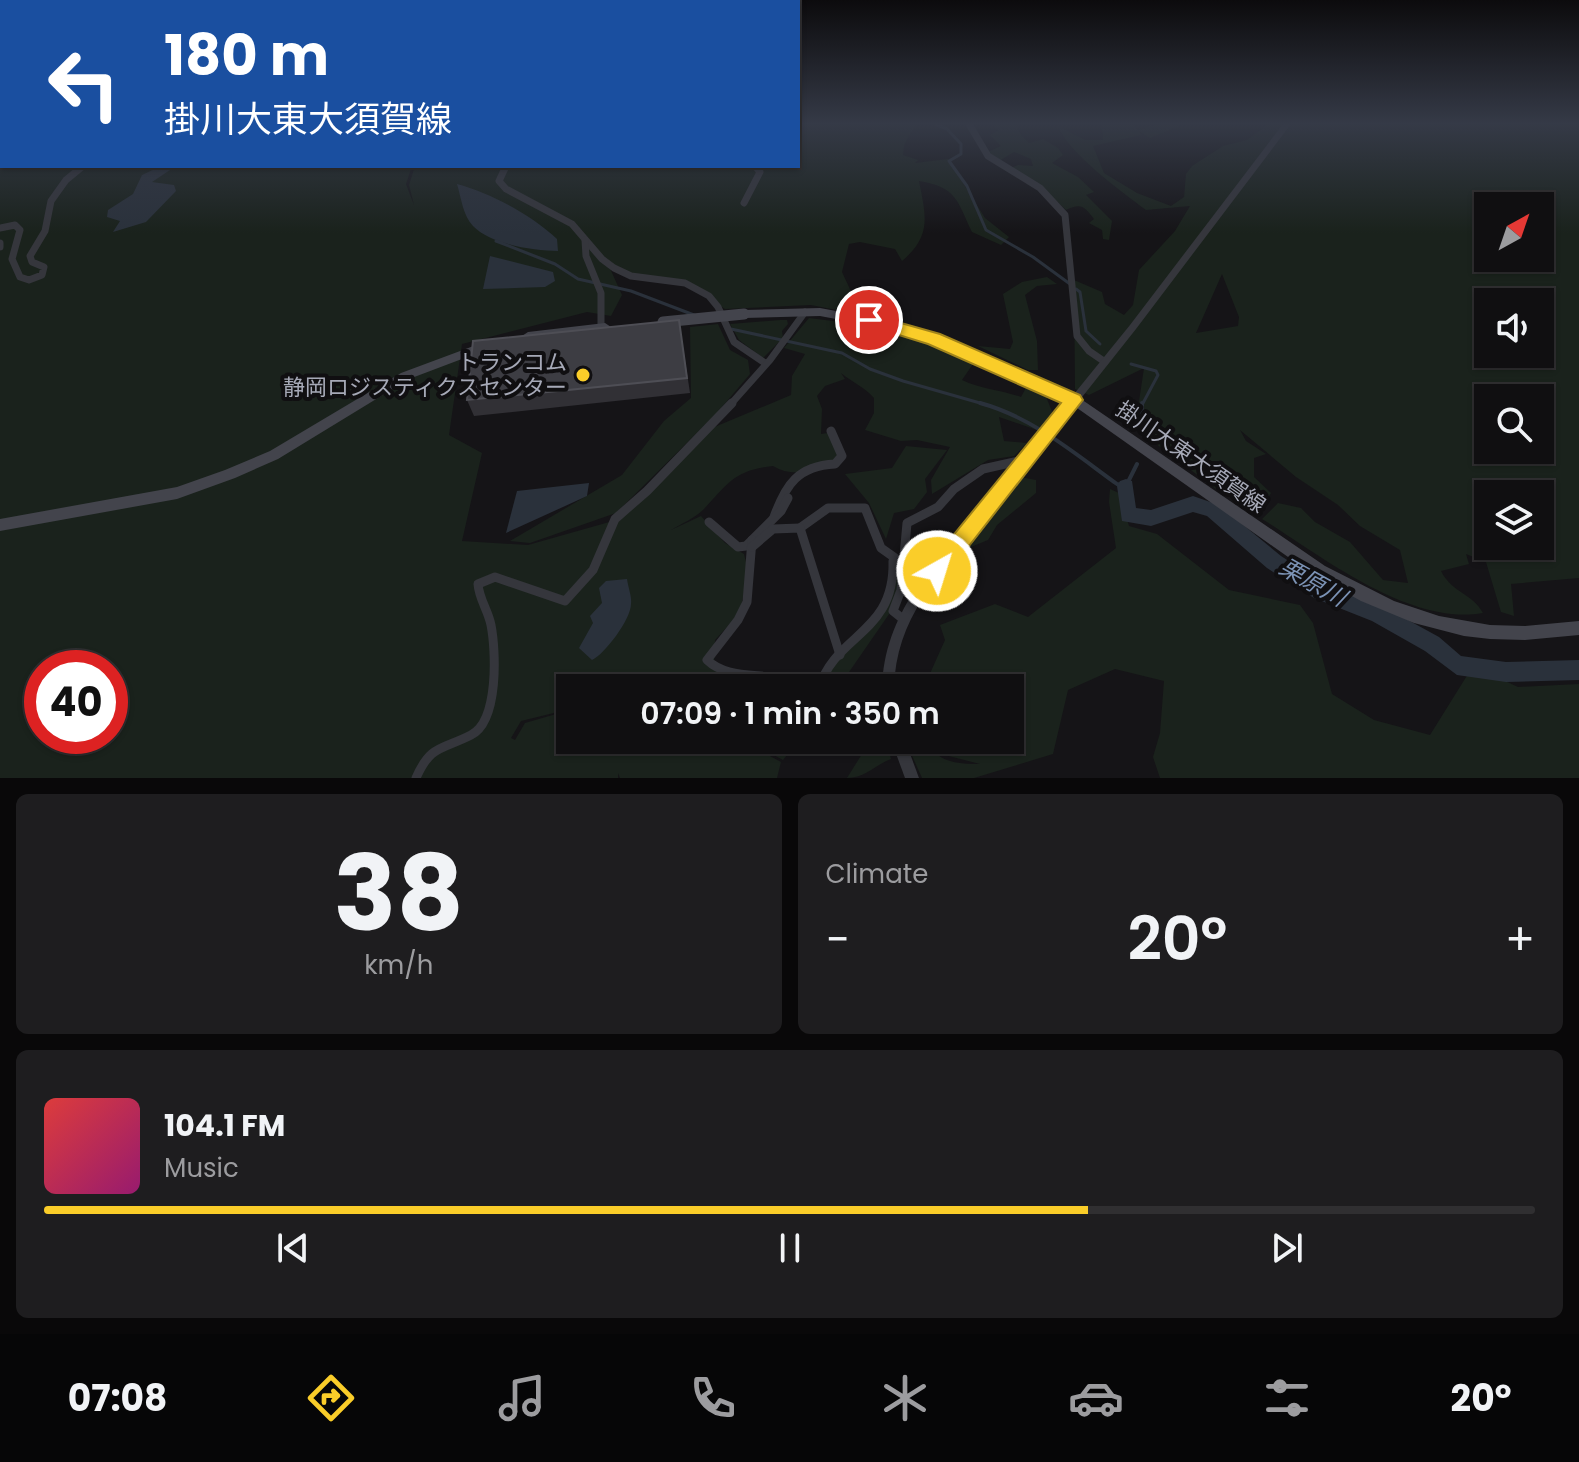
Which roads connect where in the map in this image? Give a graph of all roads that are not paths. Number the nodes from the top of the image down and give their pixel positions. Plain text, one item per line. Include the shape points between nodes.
1 (995, 160) edge
2 (1259, 160) edge
3 (81, 168) edge
4 (505, 168) edge
5 (757, 168) edge
6 (744, 203) dead end
7 (0, 228) edge
8 (585, 239) junction
9 (805, 312) junction
10 (650, 323) edge
11 (608, 327) joint
12 (1105, 362) junction
13 (765, 363) junction
14 (1074, 400) junction
15 (831, 431) dead end
16 (1027, 459) junction
17 (788, 498) dead end
18 (774, 517) junction
19 (709, 522) dead end
20 (0, 525) edge
21 (800, 528) junction
22 (752, 544) junction
23 (898, 560) junction
24 (903, 619) junction
25 (1579, 628) edge
26 (840, 655) junction
27 (765, 674) edge
28 (823, 674) edge
29 (888, 674) edge
30 (903, 754) edge
31 (416, 778) edge
32 (912, 778) edge

1 - 12 street via 1049,195 1065,215 1077,336
2 - 12 street
3 - 7 street via 51,201 47,225 31,252 32,262 44,267 42,275 20,277 12,259 20,230 15,225
4 - 8 street via 499,181 506,189 572,224
5 - 6 street via 760,172
8 - 11 street
8 - 13 street via 602,259 631,276 685,283 709,296 734,342
9 - 10 main road, 掛川大東大須賀線, bridge
9 - 13 street
9 - 14 main road, 掛川大東大須賀線 via 905,329
11 - 20 main road via 505,340 438,361 274,455 177,493
12 - 14 street
13 - 31 street via 616,517 578,591 565,601 495,577 478,584 492,642 488,718 478,731 427,755
14 - 16 street
14 - 25 main road, 掛川大東大須賀線 via 1358,594 1452,627 1517,633
15 - 18 street via 842,456 835,464 816,465 791,479
16 - 23 street via 983,469 938,507 912,519
16 - 24 street
17 - 18 street
18 - 22 street
19 - 22 street via 738,547
21 - 22 street via 778,526
21 - 23 street via 828,508 865,508 881,549
21 - 26 street
22 - 27 street via 749,600 707,660 727,673
23 - 24 street via 901,590 893,611
23 - 26 street via 882,613
24 - 29 street
26 - 28 street
30 - 32 street

